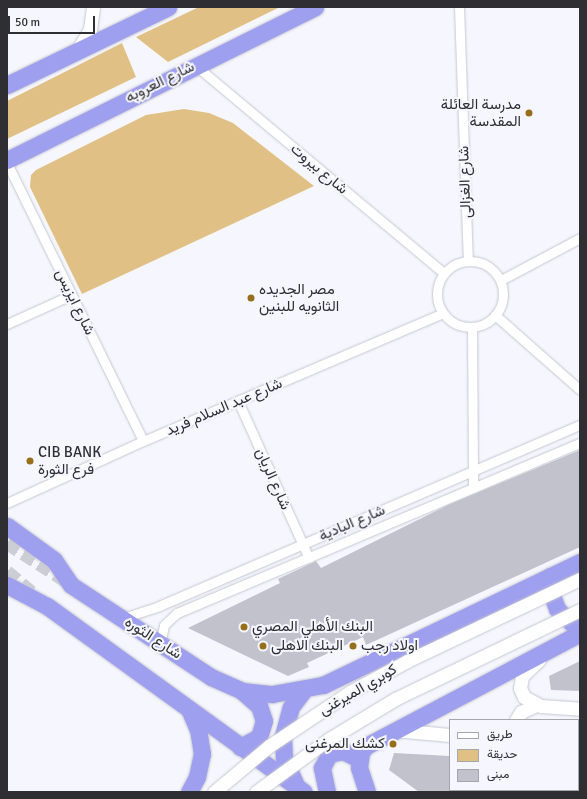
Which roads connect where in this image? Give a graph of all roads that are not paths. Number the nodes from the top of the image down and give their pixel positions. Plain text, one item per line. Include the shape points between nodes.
1 (93, 7) edge
2 (168, 7) edge
3 (315, 7) edge
4 (458, 7) edge
5 (76, 52) junction
6 (195, 65) junction
7 (7, 85) edge
8 (7, 161) edge
9 (580, 238) edge
10 (468, 260) junction
11 (444, 273) junction
12 (501, 280) junction
13 (71, 295) junction
14 (443, 314) junction
15 (496, 315) junction
16 (7, 324) edge
17 (472, 327) junction
18 (580, 390) edge
19 (238, 401) junction
20 (580, 425) edge
21 (143, 441) junction
22 (580, 443) edge
23 (473, 471) junction
24 (473, 488) junction
25 (7, 503) edge
26 (7, 526) edge
27 (303, 545) junction
28 (309, 558) junction
29 (580, 562) edge
30 (550, 576) junction
31 (580, 579) edge
32 (7, 585) edge
33 (580, 610) edge
34 (123, 618) junction
35 (580, 632) edge
36 (160, 643) junction
37 (549, 648) junction
38 (242, 691) junction
39 (303, 691) junction
40 (536, 704) junction
41 (580, 709) edge
42 (190, 711) junction
43 (517, 719) edge
44 (394, 730) junction
45 (449, 735) edge
46 (240, 747) junction
47 (359, 759) junction
48 (301, 790) edge
49 (189, 792) edge
50 (212, 792) edge
51 (256, 792) edge
52 (327, 792) edge
53 (367, 792) edge

1 - 5 main road via 90,29
2 - 5 highway
3 - 6 highway, شارع العروبه
4 - 10 street, شارع الغزالى
5 - 7 highway
6 - 8 highway, شارع العروبه
6 - 11 street, شارع بيروت
8 - 13 street, شارع ايزيس
9 - 12 street
10 - 11 street via 454,264
10 - 12 street via 484,263
11 - 14 street via 437,296
12 - 15 street via 503,298
13 - 16 street
13 - 21 street, شارع ايزيس
14 - 17 street via 456,324
14 - 19 street, شارع عبد السلام فريد
15 - 17 street via 481,325
15 - 18 street
17 - 23 street
19 - 21 street, شارع عبد السلام فريد
19 - 27 street, شارع الريان
20 - 23 street, شارع البادية
21 - 25 street, شارع عبد السلام فريد
22 - 24 street, شارع البادية
23 - 24 street
23 - 27 street, شارع البادية
24 - 28 street, شارع البادية
26 - 34 highway, شارع الثوره via 54,560 71,585
27 - 28 street, شارع الريان
27 - 34 street, شارع البادية via 160,606
28 - 36 street, شارع البادية via 177,613 164,625
29 - 30 highway, شارع الثوره
30 - 35 highway via 551,593 557,609
30 - 39 highway, شارع الثوره via 323,685
31 - 50 main road, كوبري الميرغنى, bridge via 422,654 355,690 274,743
32 - 42 highway via 47,606
33 - 51 main road, كوبري الميرغنى, bridge via 395,699 323,743
34 - 36 highway, شارع الثوره
35 - 37 highway
36 - 38 highway, شارع الثوره via 211,677
37 - 40 main road via 521,680 524,697
37 - 44 highway
38 - 39 highway, شارع الثوره via 272,694
38 - 46 highway via 259,706 264,721 259,737
39 - 48 highway via 292,707 283,736 284,758
40 - 41 main road
40 - 43 main road via 521,712
42 - 46 highway
42 - 49 highway via 198,730 202,754 197,777
44 - 45 main road
44 - 47 highway via 366,746
46 - 48 highway
47 - 52 highway via 344,751 329,754 322,768
47 - 53 highway via 359,775

